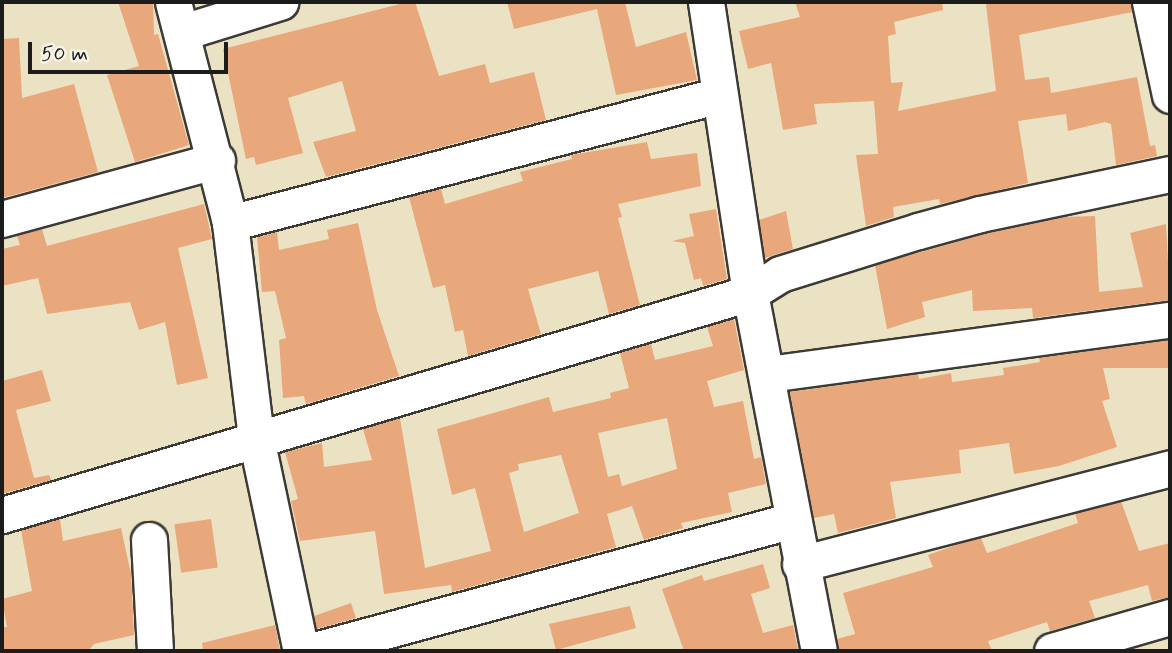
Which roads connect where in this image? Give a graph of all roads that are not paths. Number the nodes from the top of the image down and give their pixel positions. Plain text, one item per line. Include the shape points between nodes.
1 (280, 2) edge
2 (706, 2) edge
3 (1150, 2) edge
4 (178, 17) edge
5 (1170, 94) edge
6 (720, 95) junction
7 (217, 160) junction
8 (1170, 174) edge
9 (2, 219) edge
10 (230, 223) junction
11 (750, 293) junction
12 (1170, 320) edge
13 (768, 374) junction
14 (256, 438) junction
15 (1170, 468) edge
16 (2, 515) edge
17 (793, 520) junction
18 (149, 540) dead end
19 (800, 564) junction
20 (1170, 617) edge
21 (155, 651) edge
22 (301, 651) edge
23 (311, 651) edge
24 (819, 651) edge
25 (1052, 651) edge

1 - 4 street
2 - 6 street
3 - 5 street
4 - 7 street
6 - 10 street
6 - 11 street
7 - 9 street
7 - 10 street
8 - 11 street via 918,231 780,274
10 - 14 street
11 - 13 street
11 - 14 street
12 - 13 street
13 - 17 street
14 - 16 street
14 - 22 street
15 - 19 street
17 - 19 street
17 - 23 street
18 - 21 street
19 - 24 street
20 - 25 street

